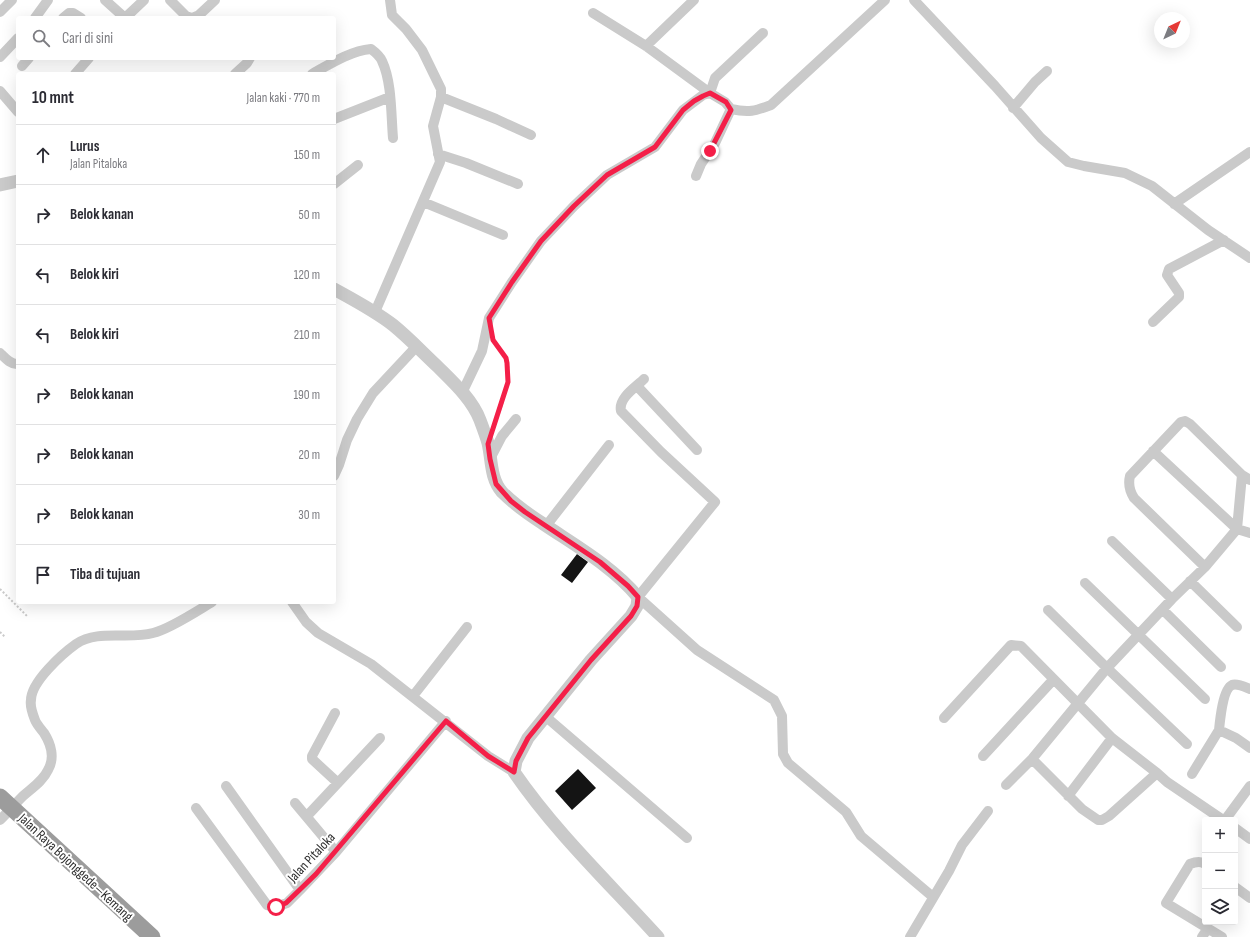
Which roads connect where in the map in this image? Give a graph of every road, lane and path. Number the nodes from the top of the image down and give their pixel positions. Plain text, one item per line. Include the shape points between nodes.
1 (12, 0) edge
2 (48, 0) edge
3 (105, 0) edge
4 (144, 0) edge
5 (170, 0) edge
6 (215, 0) edge
7 (390, 0) edge
8 (694, 0) edge
9 (885, 0) edge
10 (914, 0) edge
11 (0, 12) edge
12 (592, 13) dead end
13 (36, 16) edge
14 (65, 16) edge
15 (78, 16) edge
16 (123, 16) edge
17 (127, 16) edge
18 (186, 16) edge
19 (197, 16) edge
20 (763, 33) dead end
21 (16, 40) edge
22 (646, 46) junction
23 (0, 57) edge
24 (87, 60) edge
25 (249, 60) edge
26 (1047, 71) dead end
27 (77, 72) edge
28 (237, 72) edge
29 (316, 72) edge
30 (0, 91) edge
31 (710, 93) junction
32 (390, 97) junction
33 (441, 97) junction
34 (1013, 108) junction
35 (16, 110) edge
36 (731, 110) junction
37 (336, 118) edge
38 (530, 135) dead end
39 (393, 138) dead end
40 (1250, 152) edge
41 (438, 154) junction
42 (358, 164) dead end
43 (696, 176) dead end
44 (337, 179) edge
45 (16, 181) edge
46 (518, 184) dead end
47 (0, 185) edge
48 (423, 202) junction
49 (1174, 204) junction
50 (503, 235) dead end
51 (1224, 240) junction
52 (1250, 258) edge
53 (336, 290) edge
54 (375, 312) junction
55 (1153, 322) dead end
56 (493, 340) dead end
57 (416, 347) junction
58 (0, 353) edge
59 (16, 364) edge
60 (462, 392) junction
61 (516, 419) dead end
62 (488, 444) junction
63 (609, 445) dead end
64 (697, 450) dead end
65 (1153, 451) junction
66 (490, 459) junction
67 (336, 472) edge
68 (1246, 478) edge
69 (546, 526) junction
70 (1237, 529) junction
71 (1250, 533) edge
72 (1112, 541) dead end
73 (1205, 567) junction
74 (1190, 581) junction
75 (1086, 582) dead end
76 (0, 589) edge
77 (638, 597) junction
78 (1172, 599) junction
79 (208, 604) edge
80 (293, 604) edge
81 (1048, 610) dead end
82 (1162, 610) junction
83 (27, 616) dead end
84 (467, 627) dead end
85 (1237, 627) dead end
86 (0, 632) edge
87 (1138, 635) junction
88 (4, 637) dead end
89 (1107, 668) junction
90 (1221, 668) dead end
91 (1053, 680) junction
92 (1250, 689) edge
93 (413, 696) junction
94 (1205, 699) dead end
95 (1078, 704) junction
96 (335, 713) dead end
97 (545, 716) junction
98 (944, 718) dead end
99 (446, 721) junction
100 (1219, 730) junction
101 (380, 738) dead end
102 (1112, 738) junction
103 (1187, 744) dead end
104 (1250, 748) edge
105 (983, 756) dead end
106 (1032, 759) junction
107 (514, 772) junction
108 (1157, 773) junction
109 (1192, 774) dead end
110 (338, 783) junction
111 (1006, 785) dead end
112 (226, 786) dead end
113 (1250, 786) edge
114 (1068, 796) junction
115 (6, 802) edge
116 (295, 803) dead end
117 (196, 808) dead end
118 (988, 811) dead end
119 (306, 816) junction
120 (1220, 817) edge
121 (1226, 817) edge
122 (0, 820) edge
123 (1238, 830) edge
124 (687, 838) dead end
125 (1250, 839) edge
126 (336, 852) junction
127 (1202, 863) edge
128 (1238, 889) edge
129 (300, 890) junction
130 (933, 897) junction
131 (1250, 898) edge
132 (1208, 928) junction
133 (152, 937) edge
134 (658, 937) edge
135 (910, 937) edge
136 (1202, 937) edge
137 (1222, 937) edge

1 - 11 street
2 - 13 street
3 - 16 street
4 - 17 street
5 - 18 street
6 - 19 street
7 - 33 street via 392,15 422,50 441,89
8 - 22 street
9 - 36 street via 771,105 751,112
10 - 34 street
12 - 22 street
14 - 15 street via 73,13
20 - 31 street via 715,78
21 - 23 street
22 - 31 street
24 - 27 street
25 - 28 street
26 - 34 street
29 - 32 street via 349,55 371,49 382,60
30 - 35 street
31 - 36 street via 726,102
31 - 60 street via 698,98 683,110 655,147 607,175 541,241 489,318 482,351
32 - 37 street
32 - 39 street
33 - 38 street
33 - 41 street via 432,126
34 - 49 street via 1068,162 1125,173 1152,186
36 - 43 street
40 - 49 street
41 - 46 street
41 - 48 street via 440,162
42 - 44 street
45 - 47 street
48 - 50 street
48 - 54 street
49 - 51 street
51 - 52 street
51 - 55 street via 1169,270 1167,275 1179,297
53 - 54 street
54 - 57 street
56 - 62 path via 506,358 508,382
57 - 60 street
57 - 67 street via 373,393 347,440
58 - 59 street via 11,363
60 - 62 street via 480,419
61 - 66 street via 502,436
62 - 66 street
63 - 69 street
64 - 77 street via 640,382 624,399 621,411 715,502
65 - 68 street via 1181,422 1185,421
65 - 70 street
65 - 73 street via 1130,476 1130,492
66 - 69 street via 496,484 502,492
68 - 70 street
69 - 77 street via 600,562
70 - 71 street
70 - 73 street
72 - 78 street
73 - 74 street
74 - 78 street
74 - 85 street
75 - 87 street
76 - 83 path
77 - 97 street via 637,606 631,616
77 - 130 street via 697,650 774,700 782,716 783,754 788,763 846,812 861,836
78 - 82 street
79 - 115 street via 154,633 134,637 88,638 77,643 46,671 30,699 35,721 50,743 50,765 40,781
80 - 93 street via 306,622 318,633 371,664
81 - 89 street
82 - 87 street
82 - 90 street
84 - 93 street
86 - 88 path
87 - 89 street
87 - 94 street
89 - 95 street
89 - 103 street
91 - 95 street
91 - 98 street via 1021,646 1011,645
91 - 105 street
92 - 100 street via 1236,684 1228,688
93 - 99 street
95 - 102 street
95 - 106 street
96 - 110 street via 312,759
97 - 107 street via 521,750
97 - 124 street
99 - 107 street via 488,756
99 - 126 street, Jalan Pitaloka
100 - 104 street
100 - 109 street
101 - 110 street
102 - 108 street
102 - 114 street
106 - 111 street
106 - 114 street
107 - 134 street via 546,815 588,864
108 - 114 street via 1102,820 1082,809
108 - 120 street
110 - 119 street
112 - 129 street
113 - 121 street
115 - 122 street
115 - 133 highway, Jalan Raya Bojonggede—Kemang
116 - 119 street
117 - 129 street, Jalan Pitaloka via 267,905 276,907 286,903
118 - 130 street via 962,845
119 - 126 street
123 - 125 street
126 - 129 street, Jalan Pitaloka
127 - 132 street via 1190,864 1166,903
128 - 131 street
130 - 135 street
132 - 136 street
132 - 137 street

